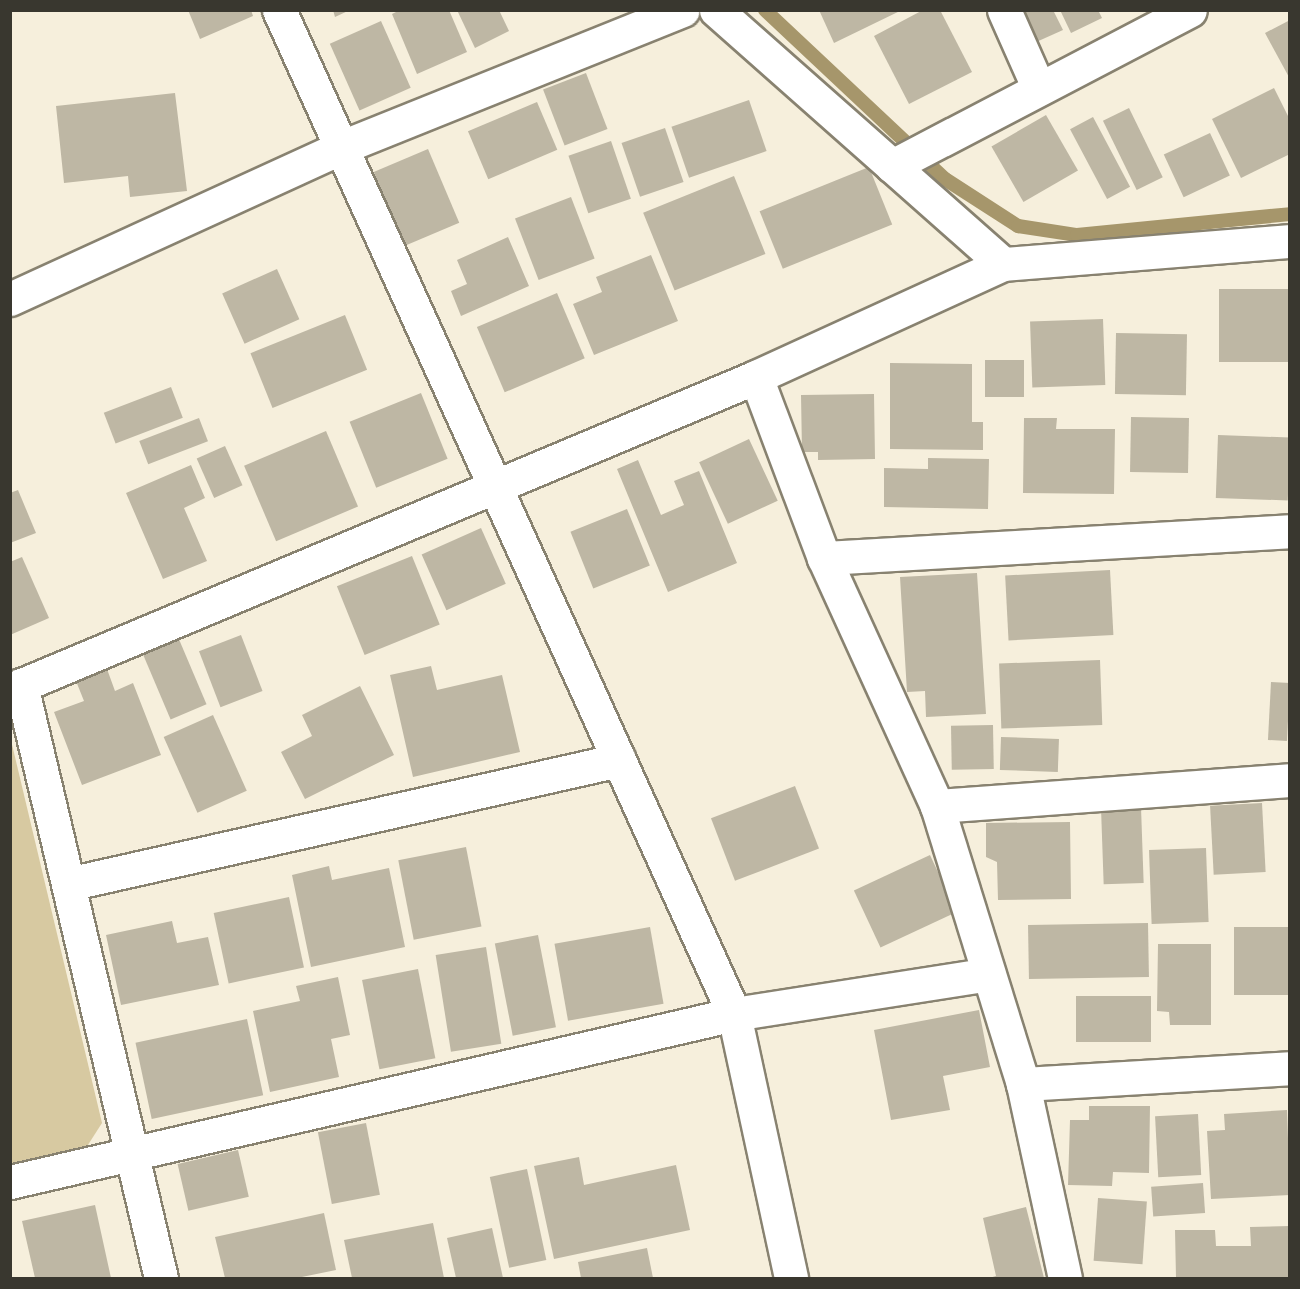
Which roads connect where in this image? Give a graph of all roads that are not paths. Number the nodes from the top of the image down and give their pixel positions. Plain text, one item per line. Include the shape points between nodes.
1 (279, 10) edge
2 (683, 10) edge
3 (716, 10) edge
4 (1004, 10) edge
5 (1190, 10) edge
6 (1039, 89) junction
7 (342, 147) junction
8 (892, 166) junction
9 (1290, 241) edge
10 (1003, 264) junction
11 (10, 299) edge
12 (756, 377) junction
13 (496, 488) junction
14 (1290, 531) edge
15 (824, 558) junction
16 (16, 687) edge
17 (619, 760) junction
18 (1290, 780) edge
19 (938, 806) junction
20 (68, 884) junction
21 (988, 974) junction
22 (734, 1014) junction
23 (1290, 1068) edge
24 (1023, 1084) junction
25 (132, 1155) junction
26 (10, 1182) edge
27 (161, 1278) edge
28 (791, 1278) edge
29 (1065, 1278) edge

1 - 7 street
2 - 7 street
3 - 8 street
4 - 6 street
5 - 6 street
6 - 8 street
7 - 11 street
7 - 13 street
8 - 10 street
9 - 10 street
10 - 12 street
12 - 13 street
12 - 15 street
13 - 16 street
13 - 17 street
14 - 15 street
15 - 19 street
16 - 20 street
17 - 20 street
17 - 22 street
18 - 19 street
19 - 21 street
20 - 25 street
21 - 22 street
21 - 24 street
22 - 25 street
22 - 28 street
23 - 24 street
24 - 29 street
25 - 26 street
25 - 27 street

